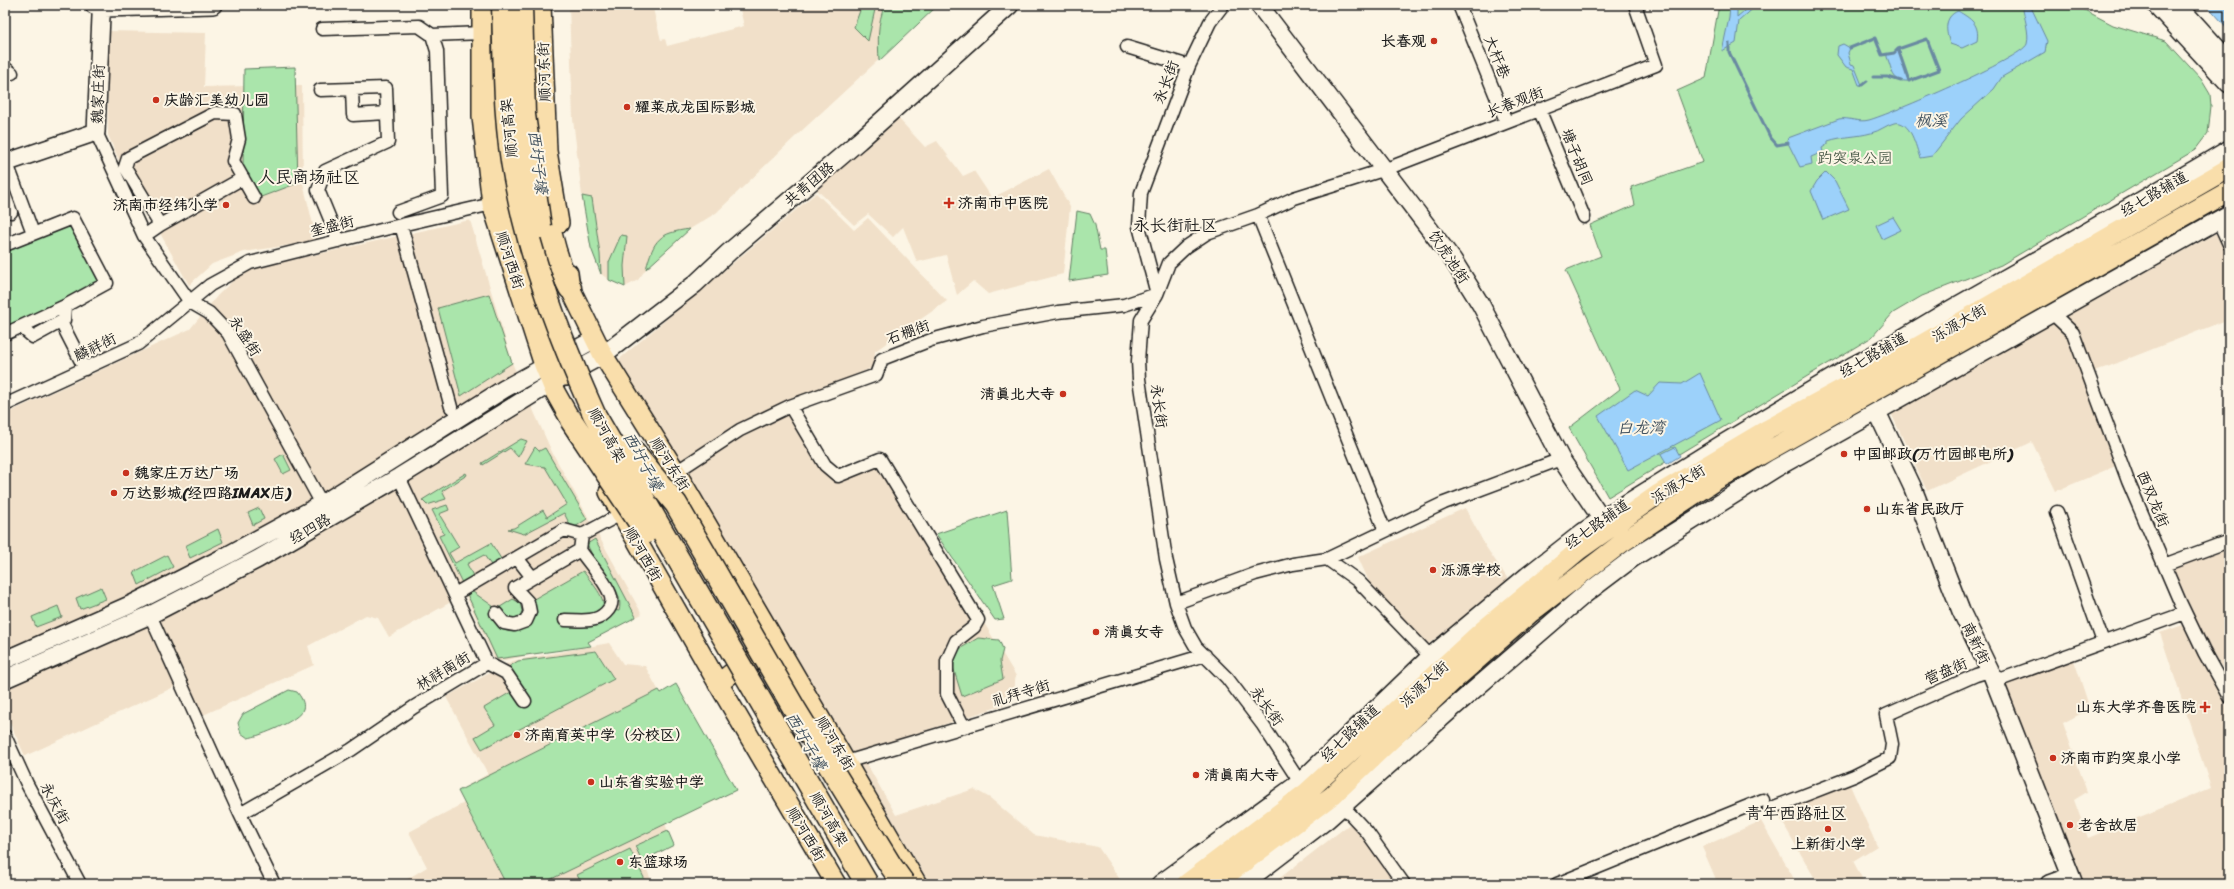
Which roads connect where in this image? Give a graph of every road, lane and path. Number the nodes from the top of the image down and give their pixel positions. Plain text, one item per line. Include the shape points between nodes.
1 (213, 5) edge
2 (482, 5) edge
3 (493, 5) edge
4 (503, 5) edge
5 (521, 5) edge
6 (529, 5) edge
7 (541, 5) edge
8 (1010, 5) edge
9 (1224, 5) edge
10 (1258, 5) edge
11 (1459, 5) edge
12 (1635, 5) edge
13 (2156, 5) edge
14 (2178, 5) edge
15 (99, 6) edge
16 (322, 29) dead end
17 (482, 33) junction
18 (432, 35) junction
19 (1127, 47) dead end
20 (2229, 61) edge
21 (1189, 66) junction
22 (2229, 84) edge
23 (352, 89) junction
24 (320, 90) dead end
25 (1540, 109) junction
26 (387, 113) junction
27 (1506, 122) junction
28 (96, 132) junction
29 (2229, 150) edge
30 (6, 161) edge
31 (2229, 168) edge
32 (1386, 169) junction
33 (243, 178) junction
34 (2229, 191) edge
35 (5, 196) edge
36 (254, 198) dead end
37 (492, 204) junction
38 (11, 212) dead end
39 (398, 212) dead end
40 (1258, 215) junction
41 (1584, 217) dead end
42 (2223, 217) edge
43 (160, 225) junction
44 (401, 225) junction
45 (33, 233) junction
46 (144, 236) junction
47 (339, 241) junction
48 (2229, 244) edge
49 (5, 245) edge
50 (570, 288) junction
51 (1157, 294) junction
52 (190, 302) junction
53 (65, 306) junction
54 (538, 307) junction
55 (2053, 314) junction
56 (62, 322) junction
57 (26, 331) dead end
58 (5, 334) edge
59 (569, 352) junction
60 (597, 359) junction
61 (85, 369) junction
62 (562, 377) junction
63 (5, 405) edge
64 (790, 406) junction
65 (450, 407) dead end
66 (1877, 412) junction
67 (571, 420) junction
68 (629, 447) junction
69 (1561, 459) junction
70 (676, 472) junction
71 (399, 477) junction
72 (322, 504) junction
73 (2057, 512) dead end
74 (621, 514) junction
75 (1605, 524) junction
76 (1385, 531) junction
77 (582, 535) junction
78 (2229, 541) edge
79 (580, 550) junction
80 (517, 558) junction
81 (1327, 559) junction
82 (2164, 565) junction
83 (532, 577) junction
84 (454, 594) junction
85 (1176, 603) junction
86 (496, 613) dead end
87 (2185, 613) junction
88 (150, 615) junction
89 (565, 620) dead end
90 (2103, 642) junction
91 (778, 646) junction
92 (1204, 655) junction
93 (1430, 656) junction
94 (5, 660) edge
95 (487, 663) junction
96 (1992, 675) junction
97 (5, 679) edge
98 (716, 681) junction
99 (2229, 697) edge
100 (524, 701) dead end
101 (964, 727) junction
102 (5, 736) edge
103 (846, 762) junction
104 (1303, 787) junction
105 (1338, 800) junction
106 (240, 814) junction
107 (2073, 880) edge
108 (80, 884) edge
109 (274, 884) edge
110 (836, 884) edge
111 (854, 884) edge
112 (868, 884) edge
113 (883, 884) edge
114 (904, 884) edge
115 (917, 884) edge
116 (1160, 884) edge
117 (1186, 884) edge
118 (1215, 884) edge
119 (1243, 884) edge
120 (1404, 884) edge
121 (1557, 884) edge
122 (2049, 884) edge

1 - 15 street
2 - 17 main road, 顺河西街
3 - 54 highway via 495,109 505,185
4 - 112 highway, 顺河高架, bridge via 506,115 515,178 551,311 570,360 594,414
5 - 68 highway, 顺河高架, bridge via 524,115 538,220 565,308 583,355
6 - 50 highway via 534,115 548,226 559,266
7 - 50 main road, 顺河东街 via 547,151
8 - 60 street, 共青团路 via 695,284
9 - 21 street, 永长街 via 1210,22
10 - 32 street, 饮虎池街
11 - 27 street, 大杆巷
12 - 25 street, 长春观街 via 1656,66
13 - 22 street
14 - 20 street
15 - 28 street, 魏家庄街 via 101,16
16 - 18 street via 419,26
17 - 18 street
17 - 37 main road, 顺河西街 via 482,117
18 - 39 street via 437,51 442,196
19 - 21 street
21 - 51 street, 永长街 via 1141,193 1138,226
23 - 24 street
23 - 26 street via 353,115
23 - 26 street via 387,82
25 - 27 street, 长春观街
25 - 41 street, 塘子胡同
26 - 47 street via 388,142 325,171 318,190
27 - 32 street, 长春观街
28 - 30 street, 魏家庄街
28 - 46 street, 永盛街
29 - 75 street, 经七路辅道 via 1846,370
30 - 45 street
31 - 75 main road, 泺源大街
32 - 40 street, 长春观街 via 1294,198
32 - 69 street, 饮虎池街 via 1453,260 1481,305
33 - 36 street
33 - 43 street
33 - 43 street via 233,161 239,139 235,114 215,113 128,158 125,167
34 - 105 main road, 泺源大街 via 1713,482 1623,542 1529,614 1454,680
35 - 38 street
37 - 44 street, 奎盛街
37 - 54 main road, 顺河西街
37 - 59 main road, 顺河西街
40 - 51 street, 长春观街 via 1207,233 1186,247 1169,263
40 - 76 street
42 - 48 street
42 - 55 street
43 - 46 street
44 - 47 street, 奎盛街
44 - 65 street
45 - 49 street
45 - 53 street via 73,218 107,283
46 - 52 street, 永盛街
47 - 52 street, 奎盛街 via 250,264 210,285
50 - 59 main road, 顺河东街
51 - 64 street, 石棚街 via 1124,305 1058,312 983,326 931,340 882,359 876,376
51 - 85 street, 永长街 via 1141,320 1138,361 1144,421 1151,452 1166,559
52 - 61 street, 麟祥街 via 138,344
52 - 72 street, 永盛街 via 209,313 228,333
53 - 56 street
53 - 58 street
54 - 59 main road, 顺河西街
55 - 66 street
55 - 82 street, 西双龙街 via 2073,333 2128,481
56 - 57 street via 33,337
56 - 61 street
59 - 60 main road, 顺河东街
59 - 62 main road, 顺河西街
59 - 72 street, 经四路 via 462,414
60 - 62 street, 经四路
60 - 70 main road, 顺河东街
61 - 63 street, 麟祥街
62 - 67 main road, 顺河西街
62 - 71 street, 经四路
64 - 70 street, 石棚街 via 740,430
64 - 101 street via 824,464 838,476 880,459 978,620 974,627 956,641 947,661 947,694
66 - 96 street, 南新街 via 1912,486 1961,611
66 - 105 street via 1763,476 1672,532 1620,568 1584,595 1465,697
67 - 74 main road, 顺河西街
67 - 111 highway, bridge via 639,520
68 - 113 highway, 顺河高架, bridge via 810,763
68 - 114 highway, bridge via 676,504 794,708
69 - 75 street, 饮虎池街
69 - 76 street via 1444,503
70 - 91 main road, 顺河东街
71 - 84 street, 林祥南街
71 - 88 street, 经四路 via 258,559
72 - 94 street, 经四路 via 132,604
73 - 90 street
74 - 77 street
74 - 98 main road, 顺河西街
75 - 93 street, 经七路辅道 via 1527,576
75 - 104 main road, 泺源大街 via 1579,550
76 - 81 street
77 - 79 street
77 - 80 street via 564,530
78 - 82 street
79 - 83 street
79 - 89 street via 605,586 611,598 610,605 604,616 592,620
80 - 83 street
80 - 84 street
81 - 85 street via 1293,564 1255,574
81 - 93 street via 1358,581
82 - 87 street, 西双龙街
83 - 86 street via 515,588 528,602 530,612 526,621 515,625 504,623
84 - 95 street, 林祥南街
85 - 92 street, 永长街 via 1185,628
87 - 90 street, 营盘街
87 - 99 street, 西双龙街
88 - 97 street, 经四路
88 - 106 street
90 - 96 street, 营盘街 via 2002,679
91 - 98 main road
91 - 103 main road, 顺河东街
92 - 101 street, 礼拜寺街
92 - 104 street, 永长街 via 1227,678 1262,724
93 - 104 street, 经七路辅道
95 - 100 street via 506,673
95 - 106 street, 林祥南街 via 350,750
96 - 107 street, 南新街
96 - 121 street, 营盘街 via 1986,672 1976,675 1886,715 1892,744 1890,758 1846,779 1766,804
98 - 110 main road, 顺河西街
101 - 103 street, 礼拜寺街
102 - 108 street, 永庆街 via 27,784
103 - 115 main road, 顺河东街
104 - 116 street, 经七路辅道
104 - 117 main road, 泺源大街
105 - 118 main road, 泺源大街
105 - 119 street
105 - 120 street via 1367,832
106 - 109 street
107 - 122 street, 南新街

